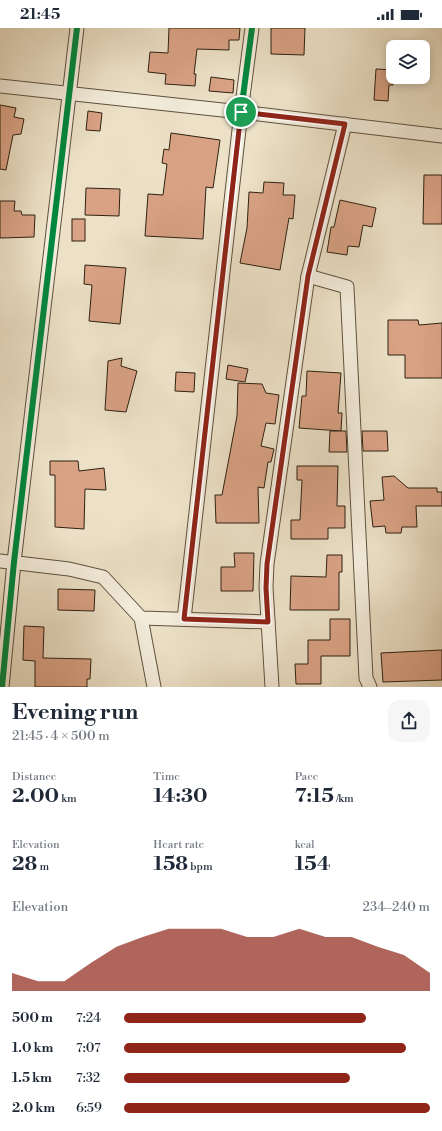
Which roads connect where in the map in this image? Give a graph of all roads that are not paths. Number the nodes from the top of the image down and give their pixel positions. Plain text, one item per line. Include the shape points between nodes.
1 (77, 28) edge
2 (252, 28) edge
3 (0, 86) edge
4 (69, 94) junction
5 (241, 112) junction
6 (345, 124) junction
7 (442, 136) edge
8 (308, 276) junction
9 (0, 561) edge
10 (14, 562) junction
11 (141, 618) junction
12 (184, 619) junction
13 (268, 622) junction
14 (2, 687) edge
15 (154, 687) edge
16 (272, 687) edge
17 (370, 687) edge

1 - 4 street
2 - 5 street
3 - 4 street
4 - 5 street
4 - 10 street
5 - 6 street
5 - 12 street
6 - 7 street
6 - 8 street
8 - 13 street via 267,564
8 - 17 street via 347,287 366,678
9 - 10 street
10 - 11 street via 69,569 103,577
10 - 14 street
11 - 12 street
11 - 15 street
12 - 13 street
13 - 16 street

